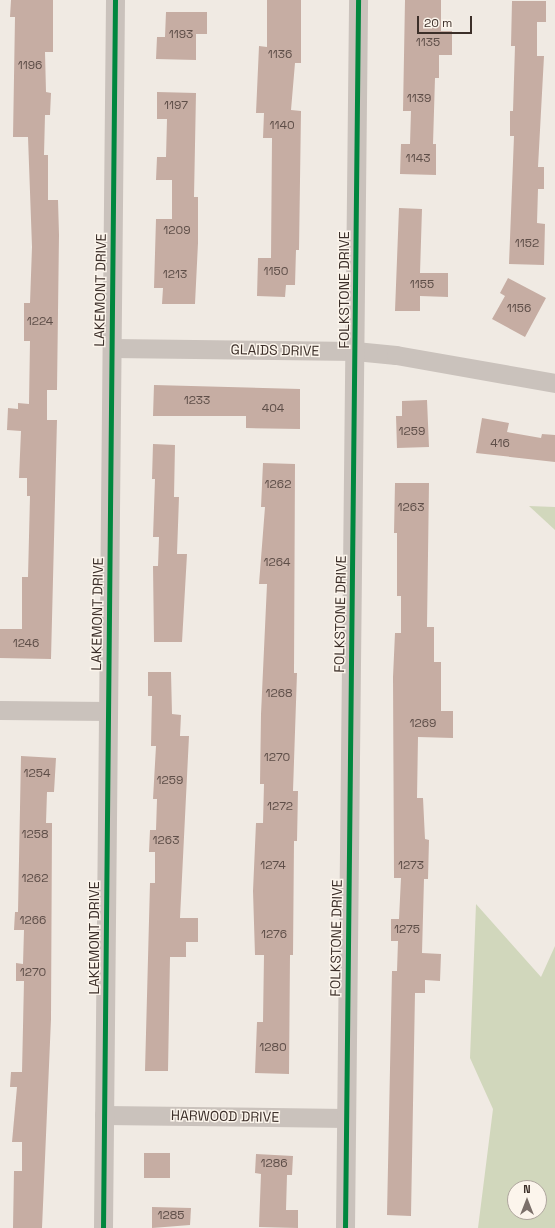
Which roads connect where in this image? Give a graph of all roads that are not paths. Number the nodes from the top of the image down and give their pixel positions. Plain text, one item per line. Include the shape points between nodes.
1 (115, 0) edge
2 (358, 0) edge
3 (112, 348) junction
4 (355, 352) junction
5 (555, 383) edge
6 (0, 710) edge
7 (108, 711) junction
8 (104, 1115) junction
9 (346, 1118) junction
10 (103, 1228) edge
11 (345, 1228) edge

1 - 3 street, LAKEMONT DRIVE
2 - 4 street, FOLKSTONE DRIVE
3 - 4 street, GLAIDS DRIVE
3 - 7 street, LAKEMONT DRIVE
4 - 5 street, GLAIDS DRIVE via 396,355
4 - 9 street, FOLKSTONE DRIVE
6 - 7 street
7 - 8 street, LAKEMONT DRIVE
8 - 9 street, HARWOOD DRIVE
8 - 10 street, LAKEMONT DRIVE
9 - 11 street, FOLKSTONE DRIVE

